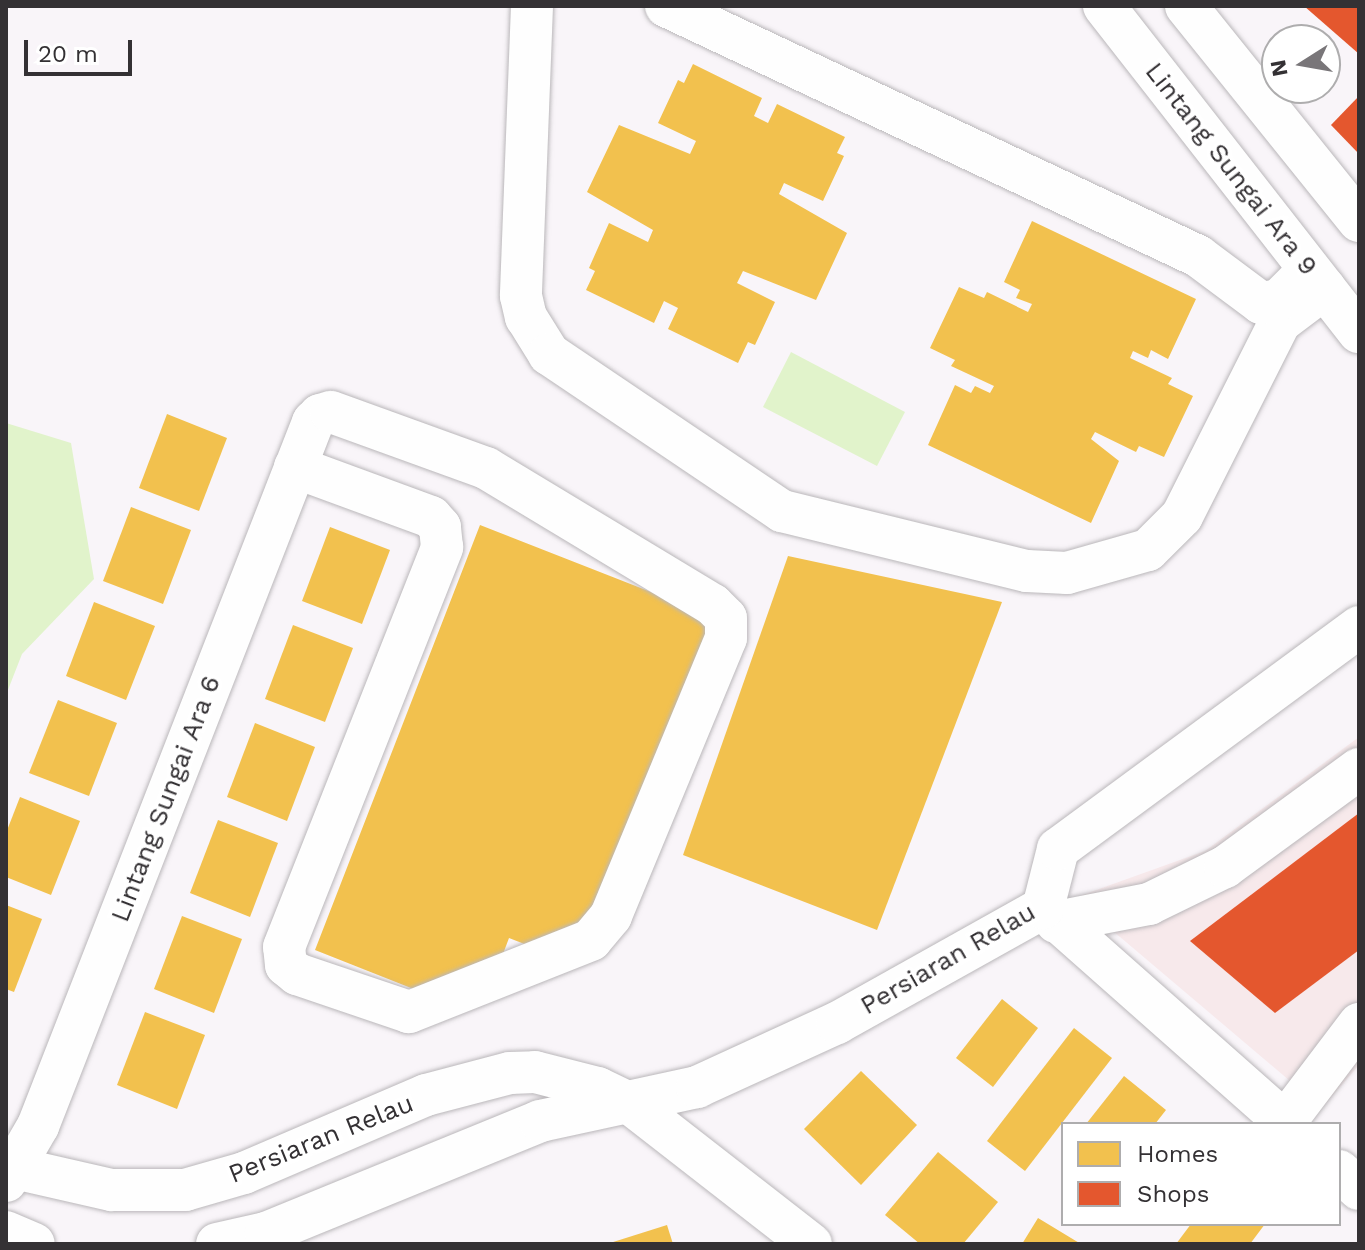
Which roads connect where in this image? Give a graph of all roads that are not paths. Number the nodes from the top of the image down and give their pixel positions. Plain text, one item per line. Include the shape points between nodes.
1 (532, 6) edge
2 (666, 6) edge
3 (1104, 6) edge
4 (1186, 6) edge
5 (1233, 65) junction
6 (1184, 109) junction
7 (1359, 221) edge
8 (1317, 279) junction
9 (1359, 332) edge
10 (295, 467) junction
11 (1359, 627) edge
12 (1359, 769) edge
13 (1050, 915) junction
14 (1359, 1024) edge
15 (631, 1104) junction
16 (1285, 1122) edge
17 (1287, 1122) edge
18 (9, 1172) edge
19 (1341, 1173) edge
20 (1359, 1189) edge
21 (6, 1232) edge
22 (34, 1244) edge
23 (217, 1244) edge
24 (811, 1244) edge

1 - 8 street via 521,296 526,317 549,354 782,511 1027,571 1067,573 1148,550 1182,516 1280,322
2 - 8 street via 1198,256 1261,303 1279,300
3 - 6 street, Lintang Sungai Ara 9
4 - 5 street
5 - 6 street
5 - 7 street
6 - 8 street, Lintang Sungai Ara 9
8 - 9 street, Lintang Sungai Ara 9
10 - 10 street, Lintang Sungai Ara 6 via 320,415 331,412 486,468 713,605 726,618 726,638 611,916 591,940 409,1012 396,1012 286,965 284,947 442,547 440,527 431,517
10 - 18 street, Lintang Sungai Ara 6 via 38,1126
11 - 13 street, Persiaran Relau via 1058,849
12 - 13 street via 1225,867 1149,904
13 - 15 street, Persiaran Relau via 697,1087
13 - 16 street
14 - 17 street
15 - 18 street, Persiaran Relau via 561,1078 510,1073 426,1095 244,1173 185,1190 112,1190
15 - 23 street, Persiaran Relau via 528,1125 266,1233
15 - 24 street
19 - 20 street
21 - 22 street

